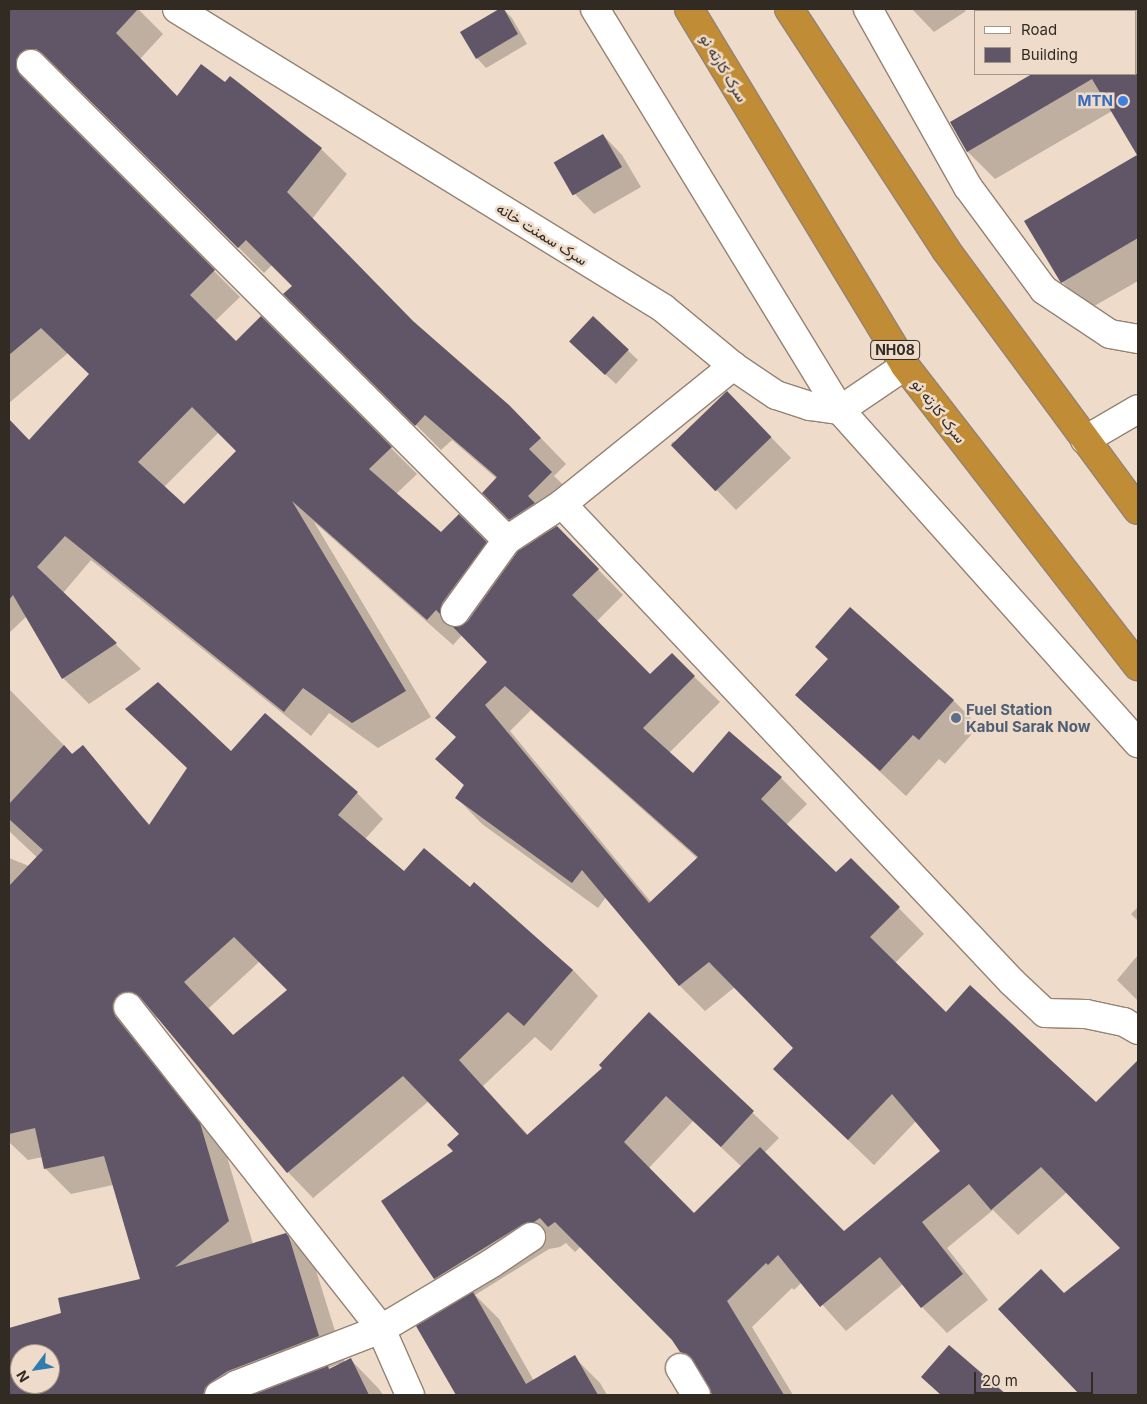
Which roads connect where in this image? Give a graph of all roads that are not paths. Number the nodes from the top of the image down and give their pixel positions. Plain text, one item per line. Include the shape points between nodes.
1 (177, 9) edge
2 (595, 9) edge
3 (689, 9) edge
4 (789, 9) edge
5 (868, 9) edge
6 (31, 64) dead end
7 (1138, 339) edge
8 (733, 366) junction
9 (905, 366) junction
10 (1138, 409) edge
11 (840, 410) junction
12 (1085, 440) junction
13 (1133, 495) edge
14 (562, 504) junction
15 (507, 540) junction
16 (455, 612) dead end
17 (1138, 666) edge
18 (1138, 743) edge
19 (128, 1007) dead end
20 (1138, 1030) edge
21 (530, 1237) dead end
22 (381, 1329) junction
23 (680, 1368) dead end
24 (219, 1395) edge
25 (410, 1395) edge
26 (696, 1395) edge

1 - 8 street, سرک سمنت خانه via 663,308
2 - 11 street
3 - 9 highway, سرک کارته نو / NH08
4 - 12 highway via 946,250
5 - 7 street via 968,187 1044,290 1110,334
6 - 15 street
8 - 11 street, سرک سمنت خانه via 776,395 810,406
8 - 14 street
9 - 11 street
9 - 17 highway, سرک کارته نو / NH08
10 - 12 street
11 - 18 street
12 - 13 highway
14 - 15 street
14 - 20 street via 1012,982 1045,1013 1086,1014 1124,1022
15 - 16 street
19 - 22 street
21 - 22 street
22 - 24 street via 236,1385
22 - 25 street
23 - 26 street

